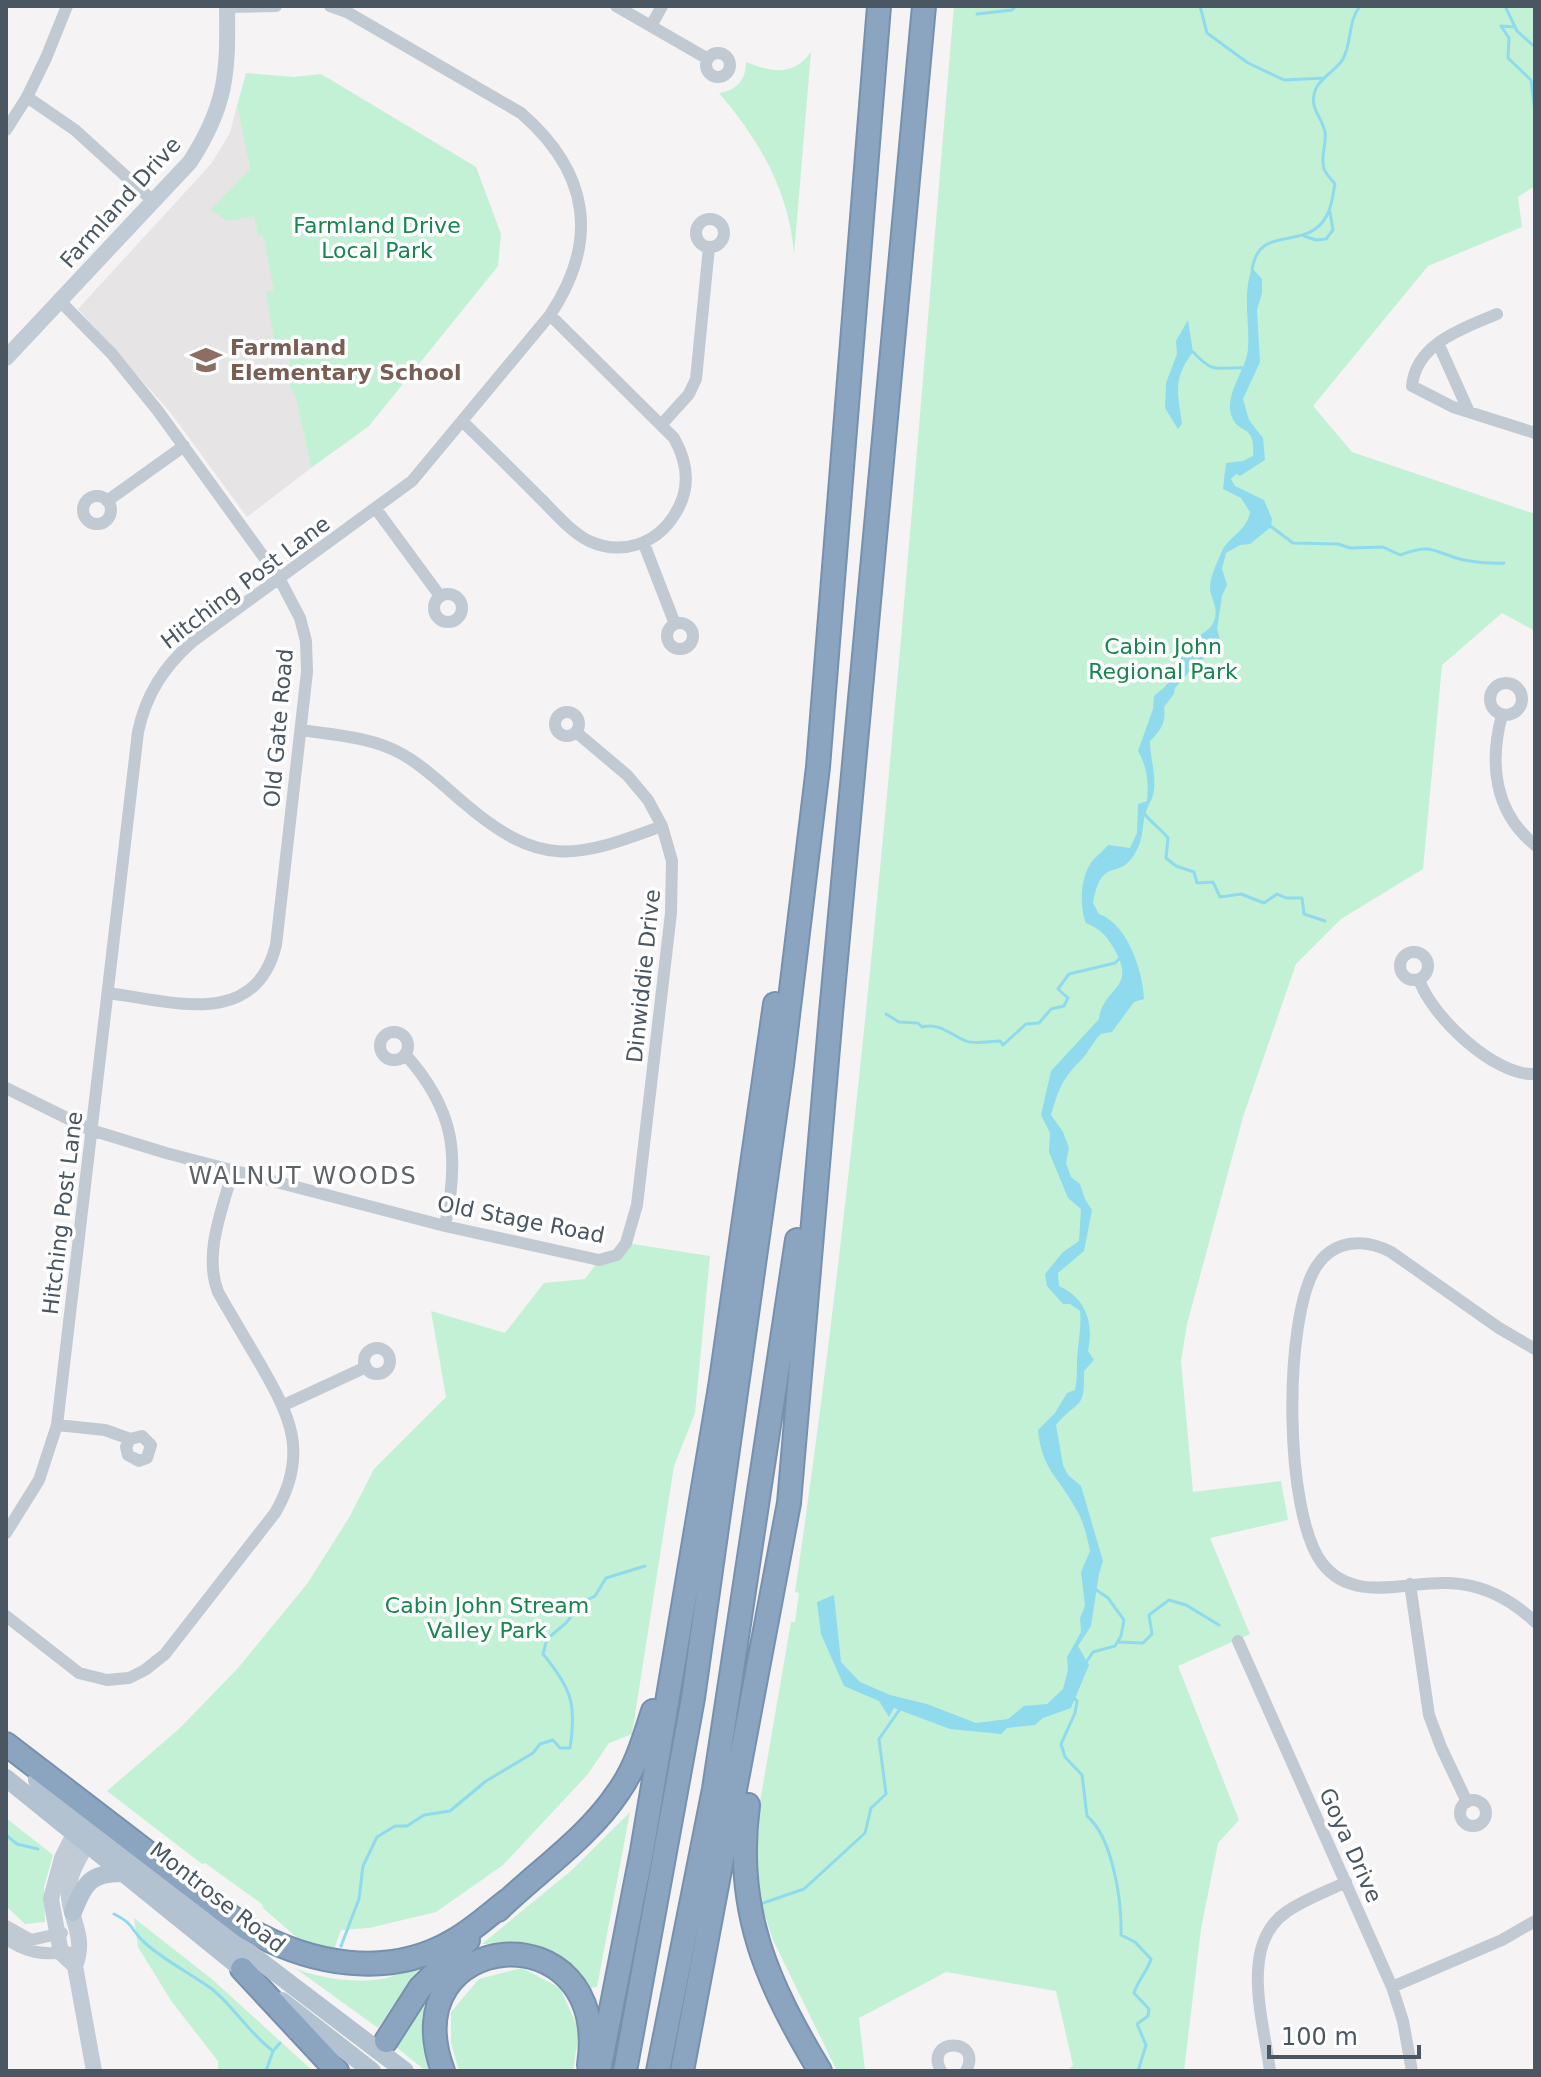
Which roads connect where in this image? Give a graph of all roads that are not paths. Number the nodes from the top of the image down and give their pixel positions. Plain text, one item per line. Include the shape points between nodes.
1 (67, 6) edge
2 (276, 6) edge
3 (330, 6) edge
4 (616, 6) edge
5 (662, 6) edge
6 (879, 6) edge
7 (924, 6) edge
8 (227, 7) edge
9 (651, 26) junction
10 (708, 59) dead end
11 (27, 97) junction
12 (6, 130) edge
13 (153, 201) junction
14 (709, 247) dead end
15 (60, 301) junction
16 (1497, 314) dead end
17 (550, 315) junction
18 (1438, 343) junction
19 (6, 358) edge
20 (1469, 412) junction
21 (463, 422) junction
22 (662, 424) junction
23 (1535, 433) edge
24 (184, 446) junction
25 (107, 501) dead end
26 (376, 509) junction
27 (644, 544) junction
28 (279, 578) junction
29 (440, 596) dead end
30 (675, 624) dead end
31 (1502, 715) dead end
32 (301, 730) junction
33 (576, 732) dead end
34 (818, 767) junction
35 (662, 826) junction
36 (1535, 845) edge
37 (1419, 979) dead end
38 (108, 993) junction
39 (831, 1013) junction
40 (405, 1054) dead end
41 (1535, 1074) edge
42 (6, 1088) edge
43 (91, 1130) junction
44 (233, 1170) junction
45 (445, 1226) junction
46 (617, 1255) joint
47 (1535, 1349) edge
48 (366, 1367) dead end
49 (284, 1405) junction
50 (57, 1425) junction
51 (130, 1439) dead end
52 (6, 1533) edge
53 (1410, 1584) junction
54 (6, 1616) edge
55 (1535, 1622) edge
56 (676, 1641) junction
57 (1238, 1641) dead end
58 (763, 1650) junction
59 (6, 1744) edge
60 (6, 1753) edge
61 (6, 1778) edge
62 (1467, 1802) dead end
63 (85, 1831) junction
64 (124, 1873) junction
65 (1346, 1882) junction
66 (508, 1900) junction
67 (75, 1921) junction
68 (1535, 1921) edge
69 (6, 1926) edge
70 (57, 1935) junction
71 (6, 1938) edge
72 (61, 1953) junction
73 (78, 1958) junction
74 (242, 1969) junction
75 (1392, 1987) junction
76 (386, 2041) dead end
77 (94, 2071) edge
78 (337, 2071) edge
79 (372, 2071) edge
80 (405, 2071) edge
81 (443, 2071) edge
82 (588, 2071) edge
83 (599, 2071) edge
84 (625, 2071) edge
85 (658, 2071) edge
86 (682, 2071) edge
87 (820, 2071) edge
88 (941, 2071) edge
89 (966, 2071) edge
90 (1270, 2071) edge
91 (1412, 2071) edge

1 - 11 street
2 - 8 street
3 - 17 street, Hitching Post Lane via 521,113 557,149 576,190 581,219 574,268
4 - 9 street
5 - 9 street
6 - 34 highway
7 - 39 highway
8 - 13 street, Farmland Drive via 227,75 214,119 190,162
9 - 10 street
11 - 12 street
11 - 13 street via 75,130
13 - 15 street, Farmland Drive
14 - 22 street via 696,379 683,403
15 - 19 street, Farmland Drive
15 - 24 street, Old Gate Road via 112,354
16 - 18 street
17 - 21 street, Hitching Post Lane
17 - 22 street
18 - 20 street
18 - 20 street via 1418,366 1412,386
20 - 23 street
21 - 26 street, Hitching Post Lane via 412,481
21 - 27 street via 580,535 599,544
22 - 27 street via 683,453 686,484 670,523
24 - 25 street
24 - 28 street, Old Gate Road
26 - 28 street, Hitching Post Lane
26 - 29 street
27 - 30 street
28 - 32 street, Old Gate Road via 306,641
28 - 38 street, Hitching Post Lane via 173,659 150,695 138,732
31 - 36 street via 1494,767 1500,794 1510,816
32 - 35 street via 389,747 420,765 503,833 542,849 601,848
32 - 38 street, Old Gate Road via 276,945 260,982 242,996 211,1005
33 - 35 street, Dinwiddie Drive via 638,787
34 - 56 highway via 765,1060 720,1387
34 - 84 highway via 693,1698
35 - 46 street, Dinwiddie Drive via 672,861 671,913 642,1176 626,1243
37 - 41 street via 1431,1004 1484,1056 1508,1071
38 - 43 street, Hitching Post Lane
39 - 58 highway via 789,1503
39 - 85 highway via 717,1773
40 - 45 street via 447,1124 454,1167
42 - 43 street, Old Stage Road
43 - 44 street, Old Stage Road
43 - 50 street, Hitching Post Lane
44 - 45 street, Old Stage Road
44 - 49 street via 212,1273
45 - 46 street, Old Stage Road via 599,1260
47 - 53 street via 1377,1245 1355,1241 1316,1267 1306,1293 1292,1389 1294,1466 1309,1536 1322,1563 1342,1580 1372,1588
48 - 49 street
49 - 54 street via 293,1452 284,1498 152,1665 129,1678 107,1680 79,1673
50 - 51 street via 105,1430
50 - 52 street, Hitching Post Lane via 39,1480
53 - 55 street via 1481,1588 1506,1599
53 - 62 street via 1429,1715
56 - 66 highway via 634,1765 619,1791 598,1818
56 - 83 highway
57 - 65 street, Goya Drive
58 - 86 highway
58 - 87 highway via 765,1685 743,1841 752,1924 790,2021
59 - 66 highway via 246,1928 304,1955 333,1963 369,1963 429,1953
60 - 63 main road, Montrose Road
61 - 63 main road, Montrose Road
63 - 64 main road, Montrose Road
63 - 67 street via 69,1883
63 - 70 street via 54,1879 51,1899
63 - 80 main road, Montrose Road
64 - 67 main road via 92,1878 83,1889
64 - 74 main road, Montrose Road
65 - 75 street, Goya Drive
65 - 90 street via 1285,1912 1261,1946 1257,1976
66 - 76 highway via 420,1988
67 - 70 street
67 - 73 street
68 - 75 street
69 - 70 street via 31,1940
70 - 72 street
71 - 72 street via 35,1954
72 - 73 street
73 - 77 street
74 - 78 highway
74 - 79 main road, Montrose Road
75 - 91 street, Goya Drive
81 - 82 highway via 435,2017 447,1986 479,1961 523,1954 551,1964 577,1990 587,2009
88 - 89 street via 938,2055 954,2045 969,2056

